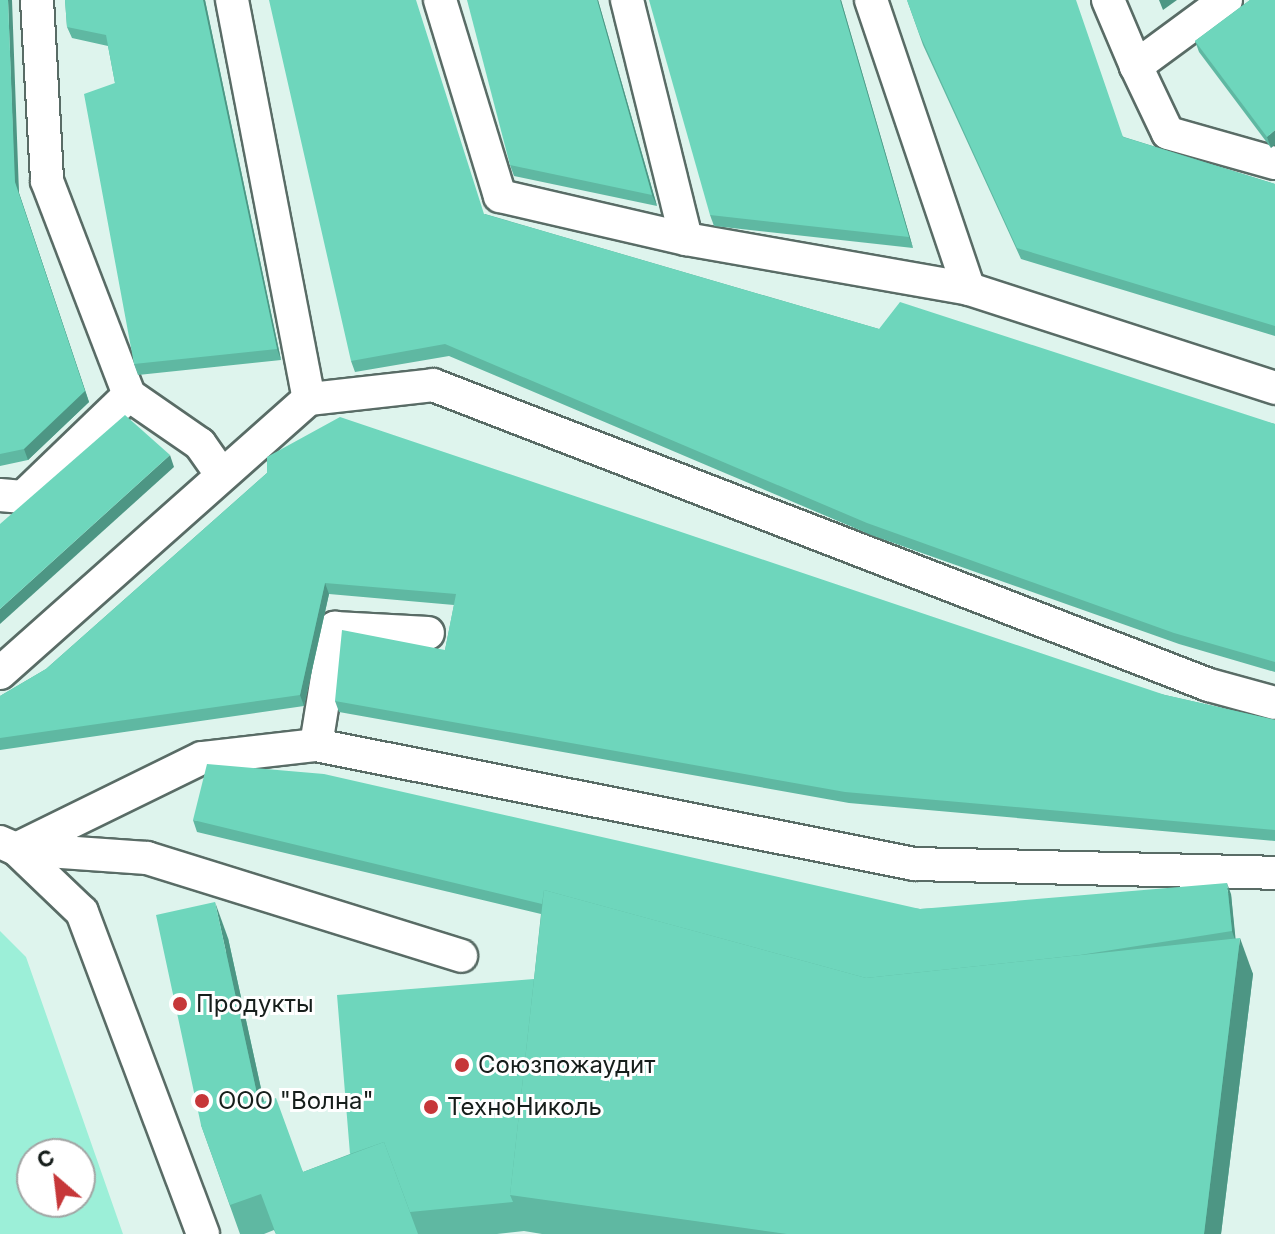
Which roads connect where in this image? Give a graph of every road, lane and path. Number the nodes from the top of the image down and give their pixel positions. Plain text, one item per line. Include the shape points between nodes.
1 (37, 0) edge
2 (232, 0) edge
3 (440, 0) edge
4 (627, 0) edge
5 (871, 0) edge
6 (1108, 0) edge
7 (1226, 0) edge
8 (1136, 66) junction
9 (1275, 163) edge
10 (686, 239) junction
11 (969, 289) junction
12 (1275, 388) edge
13 (129, 395) junction
14 (309, 399) junction
15 (222, 475) junction
16 (0, 495) edge
17 (428, 633) dead end
18 (0, 673) edge
19 (1275, 703) edge
20 (316, 745) junction
21 (8, 846) edge
22 (1275, 873) edge
23 (461, 956) dead end
24 (203, 1234) edge

1 - 13 lane via 47,181
2 - 14 lane
3 - 10 lane via 500,196
4 - 10 lane
5 - 11 lane
6 - 8 lane
7 - 8 lane
8 - 9 lane via 1168,133
10 - 11 lane
11 - 12 lane
13 - 15 lane via 200,444
13 - 16 lane via 23,497
14 - 15 lane
14 - 19 lane via 433,385 1209,685
15 - 18 lane
17 - 20 lane via 335,628
20 - 21 lane via 202,758
20 - 22 lane via 914,864
21 - 23 lane via 147,858
21 - 24 lane via 82,912

